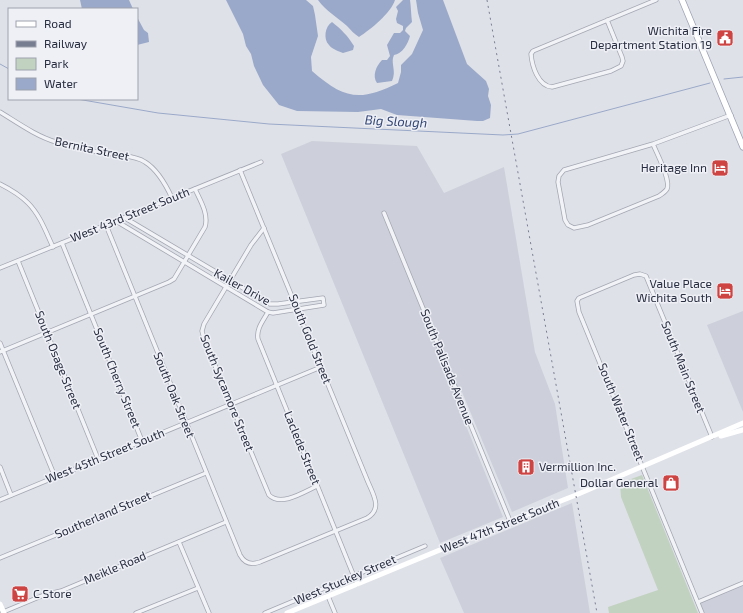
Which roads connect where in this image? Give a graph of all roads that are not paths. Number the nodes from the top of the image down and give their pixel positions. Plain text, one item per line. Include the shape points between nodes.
1 (656, 0) edge
2 (682, 0) edge
3 (607, 20) junction
4 (0, 112) edge
5 (731, 115) junction
6 (653, 144) junction
7 (743, 146) edge
8 (261, 162) dead end
9 (240, 170) junction
10 (0, 184) edge
11 (195, 189) junction
12 (172, 198) junction
13 (384, 213) dead end
14 (125, 218) junction
15 (116, 221) junction
16 (106, 225) junction
17 (264, 228) junction
18 (62, 243) junction
19 (53, 247) junction
20 (188, 255) junction
21 (18, 261) junction
22 (184, 262) junction
23 (0, 268) edge
24 (230, 280) junction
25 (226, 287) junction
26 (134, 297) junction
27 (578, 300) joint
28 (294, 302) junction
29 (297, 310) junction
30 (268, 312) junction
31 (91, 315) junction
32 (47, 333) junction
33 (0, 343) edge
34 (2, 351) edge
35 (321, 367) junction
36 (276, 386) junction
37 (231, 404) junction
38 (186, 423) junction
39 (743, 423) edge
40 (743, 430) edge
41 (712, 437) junction
42 (142, 441) junction
43 (98, 459) junction
44 (0, 467) edge
45 (643, 467) junction
46 (206, 472) junction
47 (55, 477) junction
48 (317, 486) junction
49 (11, 495) junction
50 (0, 500) edge
51 (510, 521) junction
52 (226, 522) junction
53 (336, 531) junction
54 (179, 542) junction
55 (425, 546) dead end
56 (0, 558) edge
57 (354, 576) junction
58 (743, 583) edge
59 (357, 584) junction
60 (198, 588) junction
61 (328, 596) junction
62 (698, 602) junction
63 (0, 604) edge
64 (4, 613) edge
65 (136, 613) edge
66 (209, 613) edge
67 (265, 613) edge
68 (287, 613) edge
69 (335, 613) edge
70 (702, 613) edge

1 - 3 street
2 - 5 main road
3 - 3 street via 533,51 531,57 544,84 552,87 621,66 622,61
4 - 12 street, Bernita Street via 28,130 57,143 145,162 164,182
5 - 6 street
5 - 7 main road
6 - 6 street via 564,170 558,178 568,225 577,228 588,225 659,196 666,190 667,178
8 - 9 street, West 43rd Street South
9 - 11 street, West 43rd Street South
9 - 17 street, South Gold Street
10 - 19 street via 31,206 42,222
11 - 12 street, West 43rd Street South
11 - 20 street via 205,212 206,222
12 - 14 street, West 43rd Street South
13 - 51 street, South Palisade Avenue
14 - 15 street, West 43rd Street South
14 - 20 street, Kailer Drive
15 - 16 street, West 43rd Street South
15 - 22 street, Kailer Drive
16 - 18 street, West 43rd Street South
16 - 26 street, South Oak Street
17 - 24 street, South Sycamore Street
17 - 28 street, South Gold Street
18 - 19 street, West 43rd Street South
18 - 31 street, South Cherry Street
19 - 21 street, West 43rd Street South
20 - 22 street
20 - 24 street, Kailer Drive
21 - 23 street, West 43rd Street South
21 - 32 street, South Osage Street
22 - 25 street, Kailer Drive
22 - 26 street via 169,282
24 - 25 street, South Sycamore Street
24 - 28 street, Kailer Drive via 270,304
25 - 30 street, Kailer Drive
25 - 37 street, South Sycamore Street via 202,331
26 - 31 street
26 - 38 street, South Oak Street
27 - 41 street, South Main Street via 582,296 634,275 644,275 647,278
27 - 45 street, South Water Street via 579,312
28 - 29 street, South Gold Street
28 - 29 street, Kailer Drive via 323,298 325,304
29 - 30 street, Kailer Drive
29 - 35 street, South Gold Street
30 - 36 street, Laclede Street via 257,334
31 - 32 street
31 - 42 street, South Cherry Street
32 - 34 street
32 - 43 street, South Osage Street
33 - 34 street
34 - 47 street
35 - 36 street, West 45th Street South
35 - 53 street, South Gold Street via 375,499 376,509 372,516
36 - 37 street, West 45th Street South
36 - 48 street, Laclede Street
37 - 38 street, West 45th Street South
37 - 48 street, South Sycamore Street via 269,496 283,500
38 - 42 street, West 45th Street South
38 - 46 street, South Oak Street
39 - 41 street
40 - 41 street
41 - 45 street, West 47th Street South
42 - 43 street, West 45th Street South
43 - 47 street, West 45th Street South
44 - 49 street
45 - 51 street, West 47th Street South
45 - 62 street, South Water Street
46 - 52 street, South Oak Street
46 - 56 street, Southerland Street
47 - 49 street, West 45th Street South
48 - 53 street, Laclede Street
49 - 50 street, West 45th Street South
51 - 59 street, West 47th Street South
52 - 53 street, South Oak Street via 240,556 244,561 255,564
52 - 54 street, Meikle Road
53 - 57 street, Laclede Street
54 - 60 street
54 - 64 street, Meikle Road
55 - 57 street, West Stuckey Street
57 - 59 street, Laclede Street
57 - 67 street, West Stuckey Street
58 - 62 street
59 - 61 street, West 47th Street South
60 - 65 street
60 - 66 street
61 - 68 street, West 47th Street South
61 - 69 street
62 - 70 street, South Water Street
63 - 64 street

